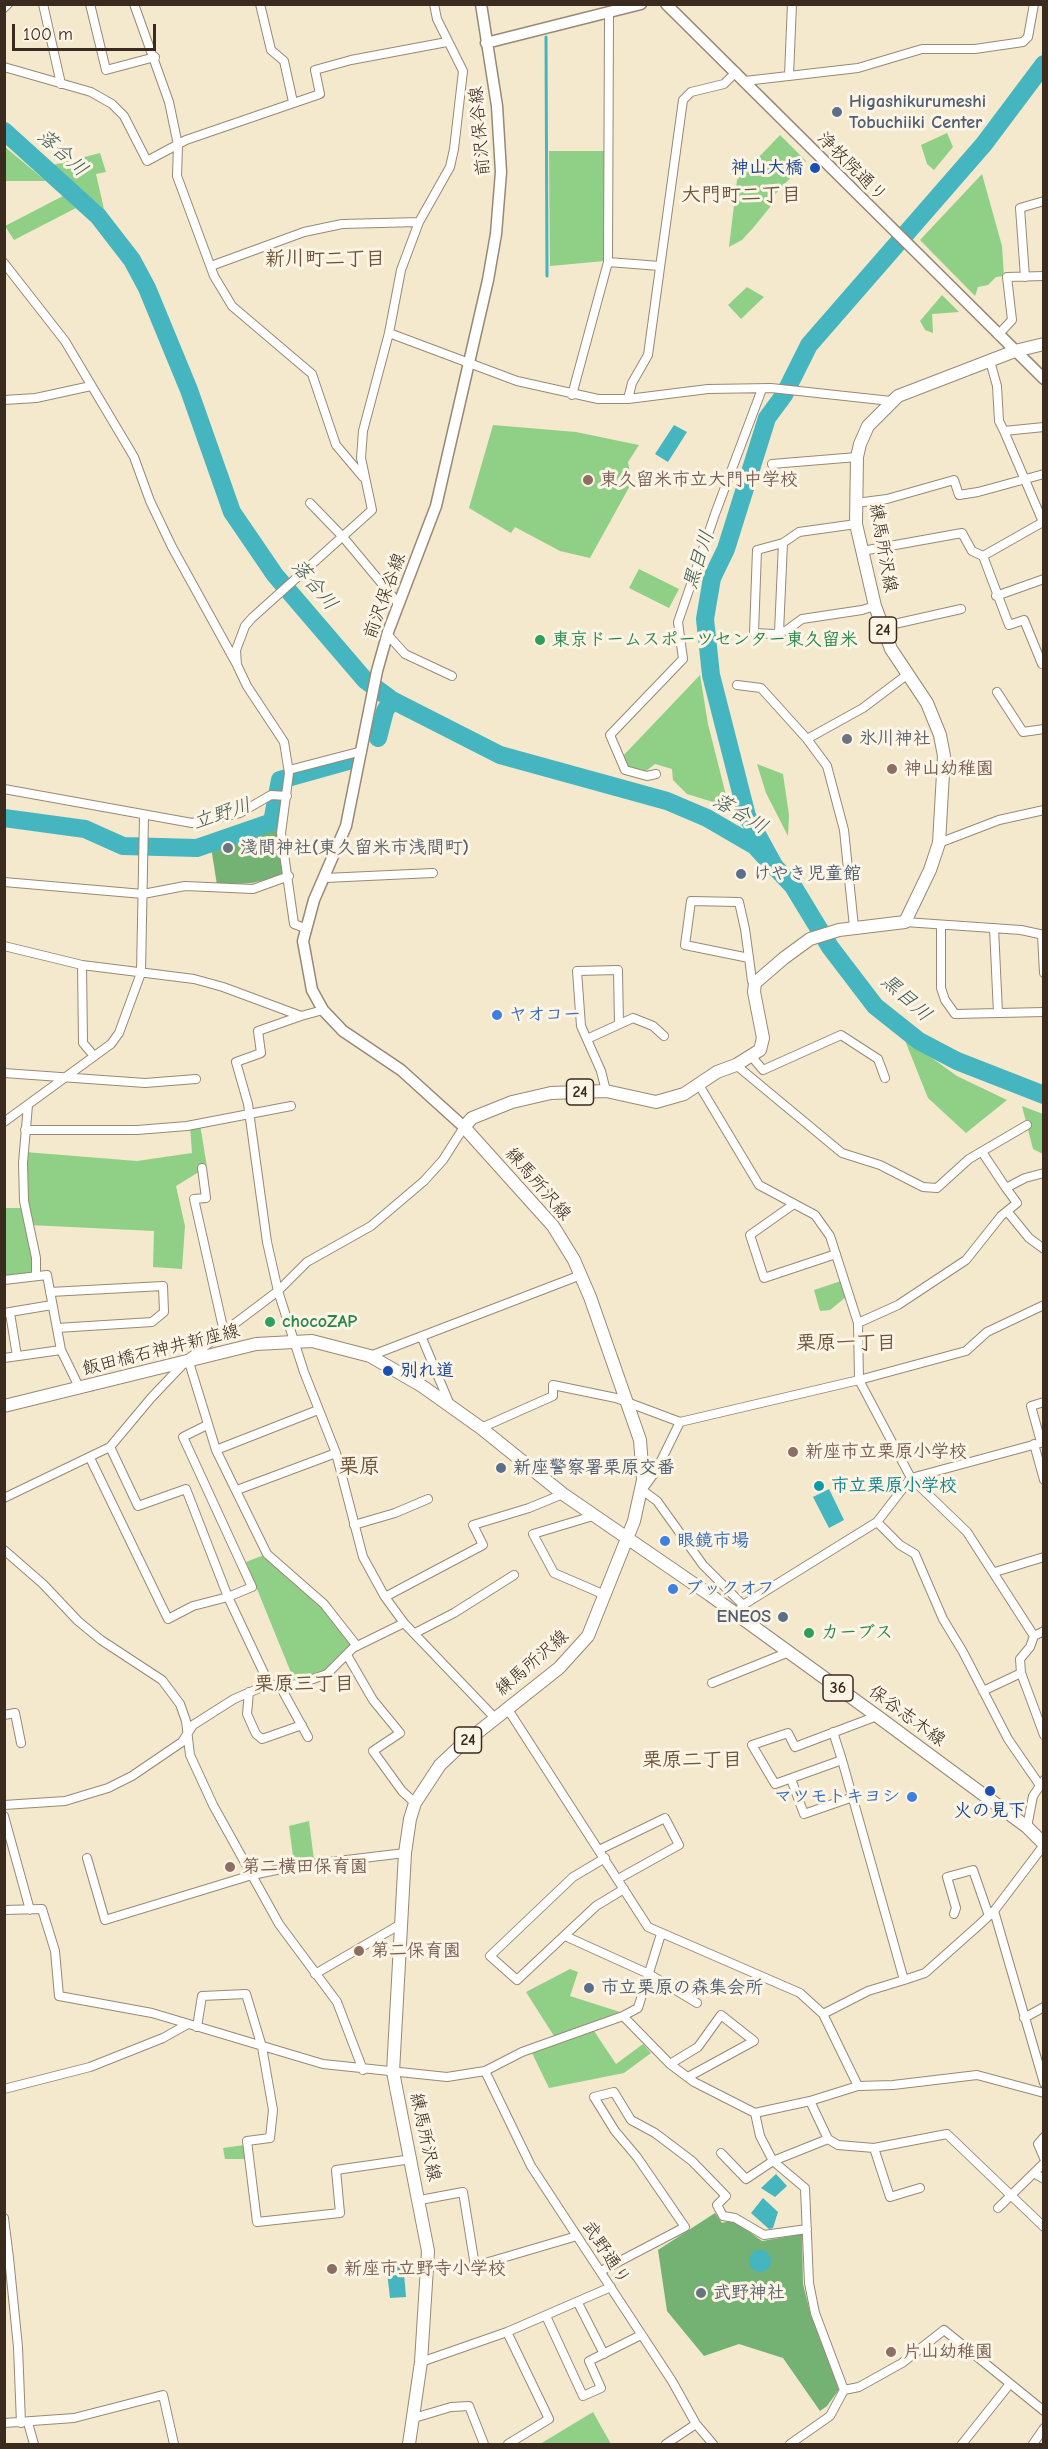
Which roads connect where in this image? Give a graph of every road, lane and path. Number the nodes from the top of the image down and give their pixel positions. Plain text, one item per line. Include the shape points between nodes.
1 (8, 4) edge
2 (43, 4) edge
3 (90, 4) edge
4 (134, 4) edge
5 (260, 4) edge
6 (434, 4) edge
7 (481, 4) edge
8 (641, 4) edge
9 (666, 4) edge
10 (792, 4) edge
11 (1034, 4) edge
12 (4, 8) edge
13 (609, 14) junction
14 (447, 42) junction
15 (486, 43) junction
16 (155, 57) junction
17 (4, 67) edge
18 (736, 72) junction
19 (789, 75) junction
20 (745, 81) junction
21 (62, 84) junction
22 (294, 102) junction
23 (178, 145) junction
24 (1044, 201) edge
25 (419, 222) junction
26 (608, 262) junction
27 (4, 263) edge
28 (211, 266) junction
29 (660, 266) junction
30 (1044, 276) edge
31 (1025, 277) junction
32 (389, 333) junction
33 (998, 335) junction
34 (1044, 344) edge
35 (1015, 351) junction
36 (990, 361) junction
37 (470, 364) junction
38 (1044, 379) edge
39 (92, 386) junction
40 (762, 389) junction
41 (572, 394) junction
42 (628, 399) junction
43 (4, 400) edge
44 (891, 401) junction
45 (1044, 427) edge
46 (1004, 431) junction
47 (857, 457) junction
48 (772, 464) dead end
49 (1044, 474) edge
50 (363, 477) junction
51 (1027, 479) junction
52 (310, 503) dead end
53 (856, 503) junction
54 (856, 524) junction
55 (343, 537) junction
56 (783, 543) junction
57 (862, 551) junction
58 (983, 556) junction
59 (1044, 579) edge
60 (996, 596) junction
61 (398, 603) junction
62 (874, 606) junction
63 (961, 609) dead end
64 (881, 627) junction
65 (779, 632) junction
66 (387, 634) junction
67 (1042, 664) dead end
68 (237, 665) junction
69 (908, 674) junction
70 (452, 676) dead end
71 (737, 685) dead end
72 (997, 692) dead end
73 (1044, 729) edge
74 (807, 739) junction
75 (362, 752) junction
76 (289, 772) junction
77 (656, 774) dead end
78 (4, 789) edge
79 (284, 796) junction
80 (1044, 810) edge
81 (144, 816) junction
82 (939, 843) junction
83 (433, 873) dead end
84 (289, 876) junction
85 (325, 878) junction
86 (4, 882) edge
87 (143, 894) junction
88 (905, 922) junction
89 (941, 925) junction
90 (854, 927) junction
91 (305, 928) junction
92 (994, 928) junction
93 (1043, 935) edge
94 (4, 946) edge
95 (749, 958) junction
96 (82, 965) junction
97 (141, 973) junction
98 (1044, 973) edge
99 (755, 983) junction
100 (323, 1010) junction
101 (1044, 1012) edge
102 (998, 1013) junction
103 (301, 1016) junction
104 (619, 1024) junction
105 (664, 1036) dead end
106 (587, 1040) junction
107 (94, 1056) junction
108 (752, 1057) junction
109 (736, 1065) junction
110 (4, 1073) edge
111 (63, 1078) junction
112 (196, 1078) dead end
113 (885, 1078) dead end
114 (699, 1084) junction
115 (606, 1091) junction
116 (28, 1105) junction
117 (291, 1106) dead end
118 (249, 1115) junction
119 (5, 1121) edge
120 (1027, 1125) dead end
121 (464, 1127) junction
122 (25, 1130) junction
123 (982, 1152) junction
124 (202, 1168) dead end
125 (1044, 1173) edge
126 (1006, 1188) junction
127 (794, 1204) junction
128 (1007, 1211) junction
129 (1044, 1249) edge
130 (836, 1254) junction
131 (581, 1275) junction
132 (36, 1276) junction
133 (4, 1280) edge
134 (278, 1291) junction
135 (50, 1292) junction
136 (52, 1305) junction
137 (1044, 1305) edge
138 (7, 1313) edge
139 (858, 1323) junction
140 (57, 1328) junction
141 (224, 1332) junction
142 (422, 1338) junction
143 (294, 1340) junction
144 (61, 1350) junction
145 (17, 1356) junction
146 (370, 1356) junction
147 (4, 1358) edge
148 (188, 1359) junction
149 (859, 1380) junction
150 (80, 1389) junction
151 (1044, 1402) edge
152 (628, 1404) junction
153 (4, 1406) edge
154 (451, 1406) junction
155 (318, 1410) junction
156 (680, 1422) junction
157 (207, 1425) junction
158 (481, 1428) junction
159 (1040, 1443) edge
160 (110, 1447) junction
161 (216, 1450) junction
162 (336, 1453) junction
163 (90, 1458) junction
164 (911, 1478) junction
165 (1044, 1480) edge
166 (237, 1490) junction
167 (642, 1490) junction
168 (563, 1494) junction
169 (4, 1498) edge
170 (428, 1499) dead end
171 (593, 1516) junction
172 (877, 1522) junction
173 (354, 1525) junction
174 (627, 1539) junction
175 (4, 1550) edge
176 (1044, 1557) edge
177 (995, 1572) junction
178 (514, 1575) dead end
179 (605, 1595) junction
180 (228, 1597) junction
181 (385, 1597) junction
182 (739, 1609) junction
183 (404, 1623) junction
184 (1044, 1631) edge
185 (415, 1634) junction
186 (1034, 1636) junction
187 (357, 1646) junction
188 (789, 1652) junction
189 (347, 1655) junction
190 (1021, 1673) junction
191 (712, 1683) dead end
192 (269, 1684) junction
193 (280, 1686) junction
194 (983, 1691) junction
195 (249, 1692) junction
196 (507, 1708) junction
197 (4, 1715) edge
198 (877, 1716) junction
199 (495, 1718) junction
200 (302, 1725) junction
201 (187, 1732) junction
202 (833, 1732) junction
203 (1044, 1735) edge
204 (308, 1737) dead end
205 (21, 1743) dead end
206 (842, 1760) junction
207 (791, 1779) junction
208 (1041, 1782) edge
209 (853, 1797) junction
210 (415, 1803) junction
211 (4, 1805) edge
212 (4, 1816) edge
213 (1027, 1827) junction
214 (1044, 1844) edge
215 (600, 1850) junction
216 (405, 1852) junction
217 (87, 1858) dead end
218 (605, 1858) junction
219 (252, 1875) junction
220 (618, 1879) junction
221 (624, 1888) junction
222 (4, 1910) edge
223 (30, 1910) junction
224 (991, 1913) junction
225 (954, 1914) dead end
226 (401, 1924) junction
227 (661, 1934) junction
228 (565, 1936) junction
229 (315, 1974) junction
230 (649, 1974) junction
231 (904, 1980) junction
232 (697, 2003) dead end
233 (1044, 2007) edge
234 (823, 2014) junction
235 (623, 2016) junction
236 (1024, 2018) junction
237 (188, 2024) junction
238 (197, 2026) junction
239 (262, 2047) junction
240 (670, 2064) junction
241 (363, 2070) junction
242 (484, 2071) junction
243 (393, 2072) junction
244 (688, 2078) junction
245 (1044, 2084) edge
246 (858, 2086) junction
247 (4, 2088) edge
248 (1044, 2093) edge
249 (810, 2101) junction
250 (755, 2113) junction
251 (1044, 2137) edge
252 (828, 2139) junction
253 (874, 2148) junction
254 (721, 2153) dead end
255 (1044, 2158) edge
256 (412, 2159) junction
257 (773, 2160) junction
258 (1044, 2163) edge
259 (1034, 2173) junction
260 (1044, 2179) edge
261 (920, 2188) dead end
262 (1011, 2196) junction
263 (420, 2200) junction
264 (998, 2208) dead end
265 (4, 2218) edge
266 (1044, 2227) edge
267 (807, 2229) junction
268 (577, 2236) junction
269 (7, 2258) edge
270 (601, 2271) junction
271 (612, 2287) junction
272 (578, 2303) junction
273 (546, 2316) junction
274 (507, 2332) junction
275 (641, 2335) junction
276 (604, 2354) junction
277 (421, 2362) junction
278 (1009, 2385) junction
279 (844, 2390) junction
280 (1044, 2411) edge
281 (414, 2418) junction
282 (4, 2423) edge
283 (25, 2423) junction
284 (696, 2424) junction
285 (1044, 2428) edge
286 (34, 2445) edge
287 (174, 2445) edge
288 (409, 2445) edge
289 (484, 2445) edge
290 (508, 2445) edge
291 (666, 2445) edge
292 (713, 2445) edge
293 (790, 2445) edge
294 (962, 2445) edge
295 (1033, 2445) edge

1 - 12 street
2 - 21 street
3 - 16 street via 106,70
4 - 16 street
5 - 22 street via 271,50 284,60
6 - 14 street
7 - 15 main road, 前沢保谷線
8 - 13 main road
9 - 18 main road, 浄牧院通り
10 - 19 street
11 - 19 street via 1028,37 1023,42 922,49 858,68
13 - 15 main road
13 - 26 street
14 - 22 street via 315,70 320,94
14 - 25 street via 463,71 454,149 450,168
15 - 37 main road, 前沢保谷線 via 497,106 500,194 488,280
16 - 23 street
17 - 21 street
18 - 20 main road, 浄牧院通り
18 - 29 street via 724,84 691,92 683,100
19 - 20 street
20 - 33 main road, 浄牧院通り
21 - 23 street via 91,92 119,110 147,161
22 - 23 street
23 - 28 street via 177,176
24 - 31 street via 1020,208
25 - 28 street via 342,224 304,232
25 - 32 street via 401,270
26 - 29 street
26 - 41 street
27 - 39 street via 65,341
28 - 50 street via 232,306 312,374 336,445
29 - 42 street via 648,355 632,382
30 - 31 street
31 - 33 street via 1007,277 1012,320
32 - 37 street
32 - 50 street via 363,431
33 - 35 main road, 浄牧院通り
34 - 35 main road, 練馬所沢線 / 24
35 - 36 main road, 練馬所沢線 / 24
35 - 38 main road, 浄牧院通り
36 - 44 main road, 練馬所沢線 / 24
36 - 46 street
37 - 41 street via 517,381
37 - 61 main road, 前沢保谷線 via 436,506
39 - 43 street via 36,398
39 - 68 street via 134,457 172,547
40 - 42 street via 708,389
40 - 44 street
40 - 77 street via 678,622 683,659 610,735 625,770 647,776
41 - 42 street
44 - 47 main road, 練馬所沢線 / 24 via 867,428
45 - 46 street
46 - 51 street
47 - 48 street
47 - 53 main road, 練馬所沢線 / 24
49 - 51 street
50 - 55 street via 372,510
51 - 53 street via 959,495 954,480 887,499
51 - 58 street via 1043,522
52 - 55 street
53 - 54 main road, 練馬所沢線 / 24
54 - 56 street via 799,532
54 - 57 main road, 練馬所沢線 / 24
55 - 61 street
55 - 68 street via 245,626 236,650
56 - 65 street
56 - 65 street via 757,550 754,633
57 - 58 street via 962,533 972,550
57 - 62 main road, 練馬所沢線 / 24
58 - 60 street
59 - 60 street
60 - 67 street via 1009,625 1024,620
61 - 66 main road, 前沢保谷線
62 - 64 main road, 練馬所沢線 / 24
62 - 65 street via 802,619
63 - 64 street
64 - 69 main road, 練馬所沢線 / 24
66 - 70 street via 405,654
66 - 75 main road, 前沢保谷線
68 - 76 street via 284,742
69 - 74 street via 863,708
69 - 82 main road, 練馬所沢線 / 24 via 927,703 944,756
71 - 74 street via 761,688
72 - 73 street via 1023,732
74 - 90 street via 827,766 844,830
75 - 76 street
75 - 85 main road, 前沢保谷線 via 346,826
76 - 79 street
78 - 81 street
79 - 81 street via 271,795 240,813 201,824
79 - 84 street via 281,833
80 - 82 street via 999,820
81 - 87 street
82 - 88 main road, 練馬所沢線 / 24
83 - 85 street
84 - 87 street via 253,890 185,886
84 - 91 street via 294,924
85 - 91 main road, 前沢保谷線
86 - 87 street
87 - 97 street
88 - 89 street
88 - 90 main road
89 - 92 street
89 - 102 street via 941,988 945,1000 955,1014
90 - 99 main road via 810,939
91 - 100 main road, 前沢保谷線 via 304,951 312,990
92 - 93 street
92 - 102 street
93 - 98 street
94 - 96 street
95 - 95 street via 739,902 692,901 686,945
95 - 99 street
96 - 97 street
96 - 107 street via 83,1043
97 - 103 street via 213,984
97 - 107 street via 119,1033
99 - 108 main road via 763,1038 760,1050
100 - 103 street
100 - 121 main road, 前沢保谷線 via 343,1031 401,1070
101 - 102 street
103 - 118 street via 258,1031 261,1053 236,1062
104 - 105 street via 633,1018 653,1026
104 - 106 street
104 - 106 street via 618,970 577,970 581,1026
106 - 115 street
107 - 111 street
108 - 109 main road, 24
108 - 113 street via 763,1070 841,1035 878,1059
109 - 114 main road, 24
109 - 123 street via 842,1153 880,1165 923,1188 937,1188
110 - 111 street
111 - 112 street via 145,1083
111 - 116 street
114 - 115 main road, 24 via 684,1094 656,1102
114 - 127 street via 759,1185
115 - 121 main road, 24 via 551,1093 512,1102 472,1118
116 - 119 street
116 - 122 street
117 - 118 street
118 - 122 street via 136,1130
118 - 134 street
120 - 123 street
121 - 131 main road, 練馬所沢線 / 24 via 553,1226
121 - 134 street via 424,1181 371,1226 307,1262
122 - 132 street via 24,1201
123 - 126 street
124 - 141 street via 206,1198 194,1199
125 - 126 street
126 - 128 street via 1017,1203
127 - 130 street via 815,1215 830,1236
127 - 130 street via 750,1235 764,1278
128 - 129 street via 1029,1238
128 - 139 street via 966,1260 898,1305
130 - 139 street
131 - 142 street
131 - 152 main road, 練馬所沢線 / 24
132 - 133 street
132 - 135 street via 47,1275
134 - 141 street
134 - 143 street
135 - 136 street
135 - 140 street via 162,1286 164,1312 152,1322
136 - 138 street
136 - 140 street
137 - 149 street via 987,1332 966,1351
138 - 145 street
139 - 149 street
140 - 144 street
141 - 148 street
142 - 146 street
142 - 154 street
143 - 146 main road, 飯田橋石神井新座線
143 - 148 main road, 飯田橋石神井新座線
143 - 155 street
144 - 145 street
144 - 150 street
145 - 147 street
146 - 154 main road, 飯田橋石神井新座線
148 - 150 main road, 飯田橋石神井新座線
148 - 157 street
148 - 160 street
149 - 156 street
149 - 164 street
150 - 153 main road, 飯田橋石神井新座線
151 - 159 street via 1031,1406
152 - 156 street
152 - 158 street via 553,1385 553,1396
152 - 167 main road, 練馬所沢線 / 24 via 640,1440
154 - 158 main road, 飯田橋石神井新座線
155 - 161 street
155 - 162 street
156 - 167 street via 656,1472
157 - 161 street
157 - 180 street via 183,1437 252,1587
158 - 168 main road, 飯田橋石神井新座線
159 - 164 street
159 - 165 street
160 - 163 street
160 - 180 street via 138,1506 186,1489
161 - 166 street
162 - 166 street
162 - 173 street
163 - 169 street
163 - 180 street via 168,1619 193,1606
164 - 172 street
164 - 177 street via 967,1532
166 - 187 street via 267,1554 324,1604
167 - 174 main road, 練馬所沢線 / 24
167 - 182 street via 657,1501
168 - 171 main road, 飯田橋石神井新座線
168 - 181 street via 473,1525 483,1545
170 - 173 street
171 - 174 main road, 飯田橋石神井新座線
171 - 179 street via 533,1534 554,1573
172 - 182 street
172 - 194 street via 915,1554 943,1619
173 - 181 street via 363,1557
174 - 179 main road, 練馬所沢線 / 24
174 - 182 main road, 保谷志木線 / 36
175 - 201 street via 101,1641 162,1680 180,1704
176 - 177 street
177 - 186 street
178 - 185 street
179 - 196 main road, 練馬所沢線 / 24 via 592,1630 574,1655
180 - 192 street
181 - 183 street
182 - 188 main road, 保谷志木線 / 36
183 - 185 street
183 - 187 street
184 - 186 street
185 - 199 street
186 - 190 street via 1020,1659
187 - 189 street
188 - 191 street
188 - 198 main road, 保谷志木線 / 36
189 - 193 street via 327,1674
189 - 210 street via 373,1701 400,1732 373,1751
190 - 194 street
190 - 203 street
192 - 193 street
192 - 195 street
193 - 200 street
194 - 208 street via 1008,1739
195 - 200 street via 247,1714 262,1739
195 - 201 street
196 - 199 main road, 練馬所沢線 / 24
196 - 215 street
197 - 205 street via 15,1713
198 - 202 street
198 - 213 main road, 保谷志木線 / 36
199 - 210 main road, 練馬所沢線 / 24 via 440,1765
200 - 204 street
201 - 211 street via 182,1742 108,1788 65,1801
201 - 219 street via 190,1755
202 - 206 street
202 - 207 street via 795,1747 788,1732 752,1745 776,1784
206 - 207 street
206 - 209 street
207 - 209 street via 804,1814
208 - 213 street via 1033,1796
209 - 231 street
210 - 216 main road, 練馬所沢線 / 24
212 - 223 street
213 - 214 main road, 保谷志木線 / 36
214 - 224 street
215 - 218 street
215 - 220 street via 665,1818 679,1845
216 - 219 street
216 - 226 main road, 練馬所沢線 / 24
217 - 219 street via 105,1920
218 - 220 street
218 - 228 street via 573,1877 490,1956 517,1980
219 - 229 street via 279,1924
220 - 221 street
221 - 227 street via 648,1928
221 - 228 street via 596,1906
222 - 223 street
223 - 237 street via 42,1909 55,1951 59,1996 152,2013
224 - 225 street via 973,1870 947,1877 956,1908
224 - 231 street via 925,1973
224 - 236 street
226 - 229 street
226 - 243 main road, 練馬所沢線 / 24
227 - 230 street
227 - 234 street via 800,1994
228 - 230 street
229 - 241 street via 337,2002
230 - 232 street
230 - 235 street via 638,2008
231 - 234 street via 868,1991
233 - 236 street
234 - 246 street
235 - 240 street
235 - 242 street via 522,2052
236 - 245 street
237 - 238 street
237 - 247 street via 90,2067
238 - 239 street
238 - 239 street via 202,1996 246,1994
239 - 241 street via 323,2064
239 - 256 street via 273,2110 270,2138 247,2141 256,2222 340,2213 336,2170
240 - 244 street
240 - 244 street via 698,2048 721,2015 754,2041
241 - 243 street
242 - 243 street via 447,2077
242 - 268 street, 武野通り via 526,2157
243 - 256 main road, 練馬所沢線 / 24
244 - 250 street
246 - 248 street via 976,2076
246 - 249 street
249 - 250 street
249 - 252 street
250 - 257 street via 760,2136
251 - 255 street via 1038,2144
252 - 253 street via 838,2145
252 - 257 street
253 - 261 street via 891,2197
253 - 262 street via 946,2134
254 - 257 street via 746,2179
256 - 263 main road, 練馬所沢線 / 24
257 - 267 street via 805,2188
258 - 259 street
259 - 260 street
259 - 262 street
262 - 264 street
262 - 266 street
263 - 268 street via 463,2192 475,2266
263 - 277 main road, 練馬所沢線 / 24 via 428,2251
265 - 269 street
267 - 270 street via 764,2235 735,2218 723,2216 717,2205 726,2196 692,2161 631,2120 614,2092 594,2097 685,2227
267 - 279 street via 809,2283 815,2313
268 - 270 street, 武野通り
269 - 283 street
270 - 271 street, 武野通り
271 - 272 street
271 - 275 street, 武野通り
272 - 273 street
272 - 276 street
273 - 274 street
273 - 276 street via 583,2396 601,2388 589,2361
274 - 277 street
274 - 290 street via 549,2419
275 - 276 street
275 - 284 street, 武野通り
277 - 281 main road, 練馬所沢線 / 24
278 - 279 street via 944,2330 902,2363 859,2387
278 - 280 street
278 - 294 street
279 - 293 street via 830,2416
281 - 288 main road, 練馬所沢線 / 24
281 - 289 street via 469,2406
282 - 283 street
283 - 286 street
283 - 287 street via 74,2418 163,2395
284 - 291 street
284 - 292 street, 武野通り
285 - 295 street

